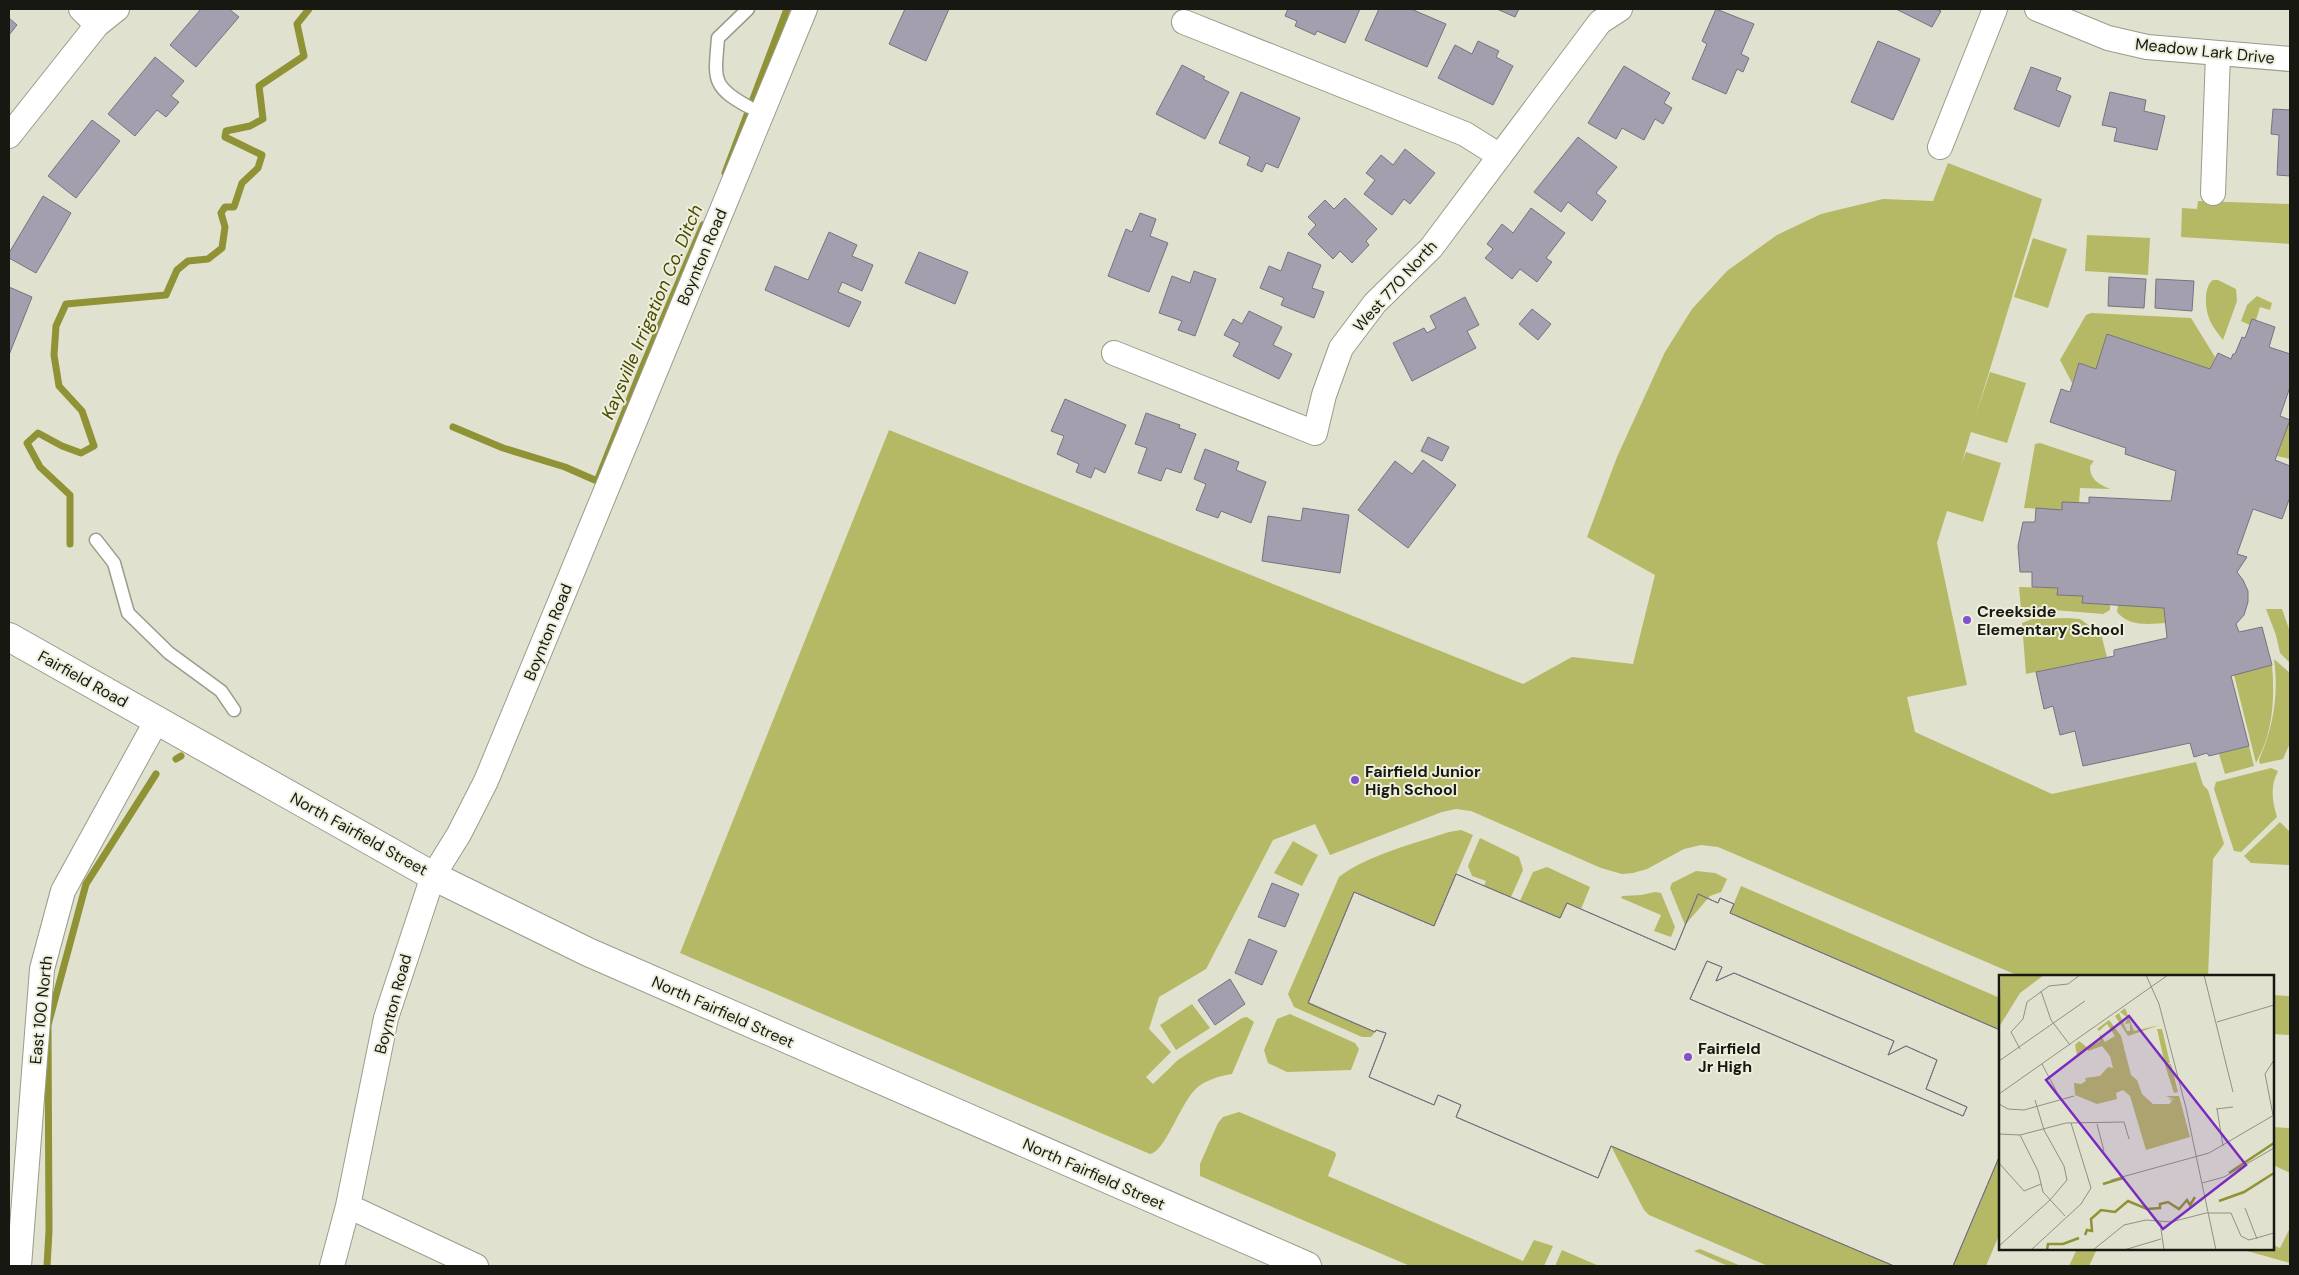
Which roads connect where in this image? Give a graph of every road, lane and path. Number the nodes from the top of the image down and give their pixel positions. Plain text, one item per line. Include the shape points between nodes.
1 (117, 9) edge
2 (748, 9) edge
3 (805, 9) edge
4 (1620, 9) edge
5 (1996, 9) edge
6 (2037, 9) edge
7 (89, 17) edge
8 (1184, 22) dead end
9 (2218, 54) junction
10 (2290, 59) edge
11 (749, 107) dead end
12 (9, 136) edge
13 (1940, 147) dead end
14 (1500, 156) junction
15 (2214, 194) dead end
16 (1114, 353) dead end
17 (96, 540) dead end
18 (9, 637) edge
19 (234, 710) dead end
20 (157, 720) junction
21 (433, 876) junction
22 (348, 1206) junction
23 (19, 1266) edge
24 (332, 1266) edge
25 (476, 1266) edge
26 (1307, 1266) edge

1 - 7 street
2 - 11 lane via 718,38 715,76 728,96
3 - 21 street, Boynton Road via 486,781
4 - 14 street, West 770 North via 1600,22
5 - 13 street
6 - 9 street, Meadow Lark Drive via 2108,38 2147,47
7 - 12 street
8 - 14 street via 1465,134
9 - 10 street, Meadow Lark Drive
9 - 15 street
14 - 16 street, West 770 North via 1431,248 1375,304 1341,348 1324,395 1315,433
17 - 19 lane via 114,563 128,613 169,653 221,691
18 - 20 street, Fairfield Road
20 - 21 street, North Fairfield Street
20 - 23 street, East 100 North via 63,891 42,969
21 - 22 street, Boynton Road via 386,1018
21 - 26 street, North Fairfield Street via 596,956
22 - 24 street, Boynton Road
22 - 25 street

